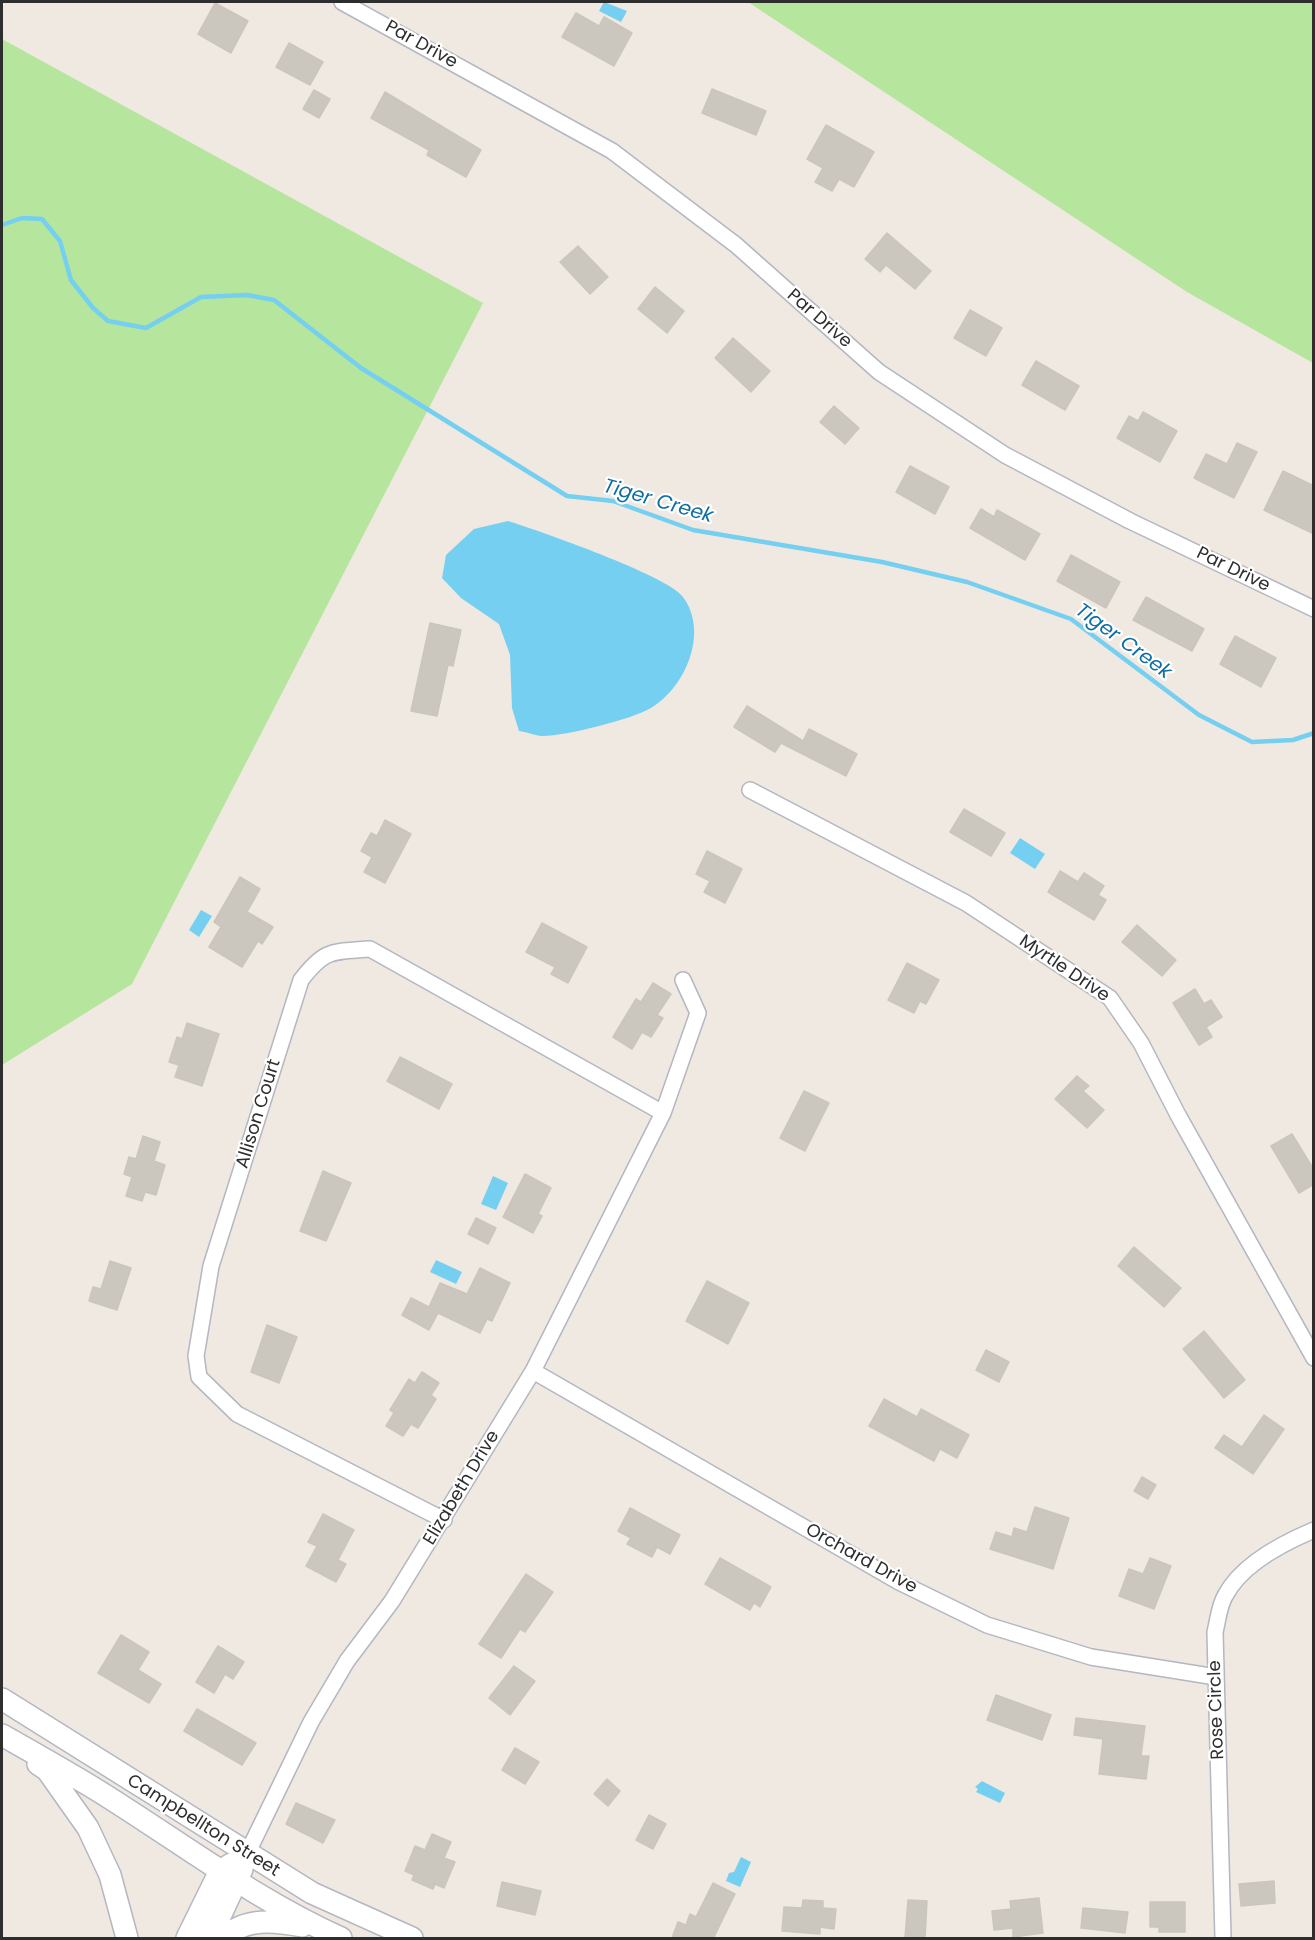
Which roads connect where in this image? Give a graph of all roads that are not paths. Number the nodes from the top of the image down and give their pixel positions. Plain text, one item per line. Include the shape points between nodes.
1 (342, 2) edge
2 (1314, 609) edge
3 (750, 790) dead end
4 (683, 980) dead end
5 (663, 1113) junction
6 (1314, 1358) edge
7 (533, 1371) junction
8 (444, 1520) junction
9 (1314, 1530) edge
10 (1216, 1677) junction
11 (4, 1701) edge
12 (2, 1735) edge
13 (247, 1854) junction
14 (229, 1877) junction
15 (332, 1935) edge
16 (127, 1938) edge
17 (187, 1938) edge
18 (210, 1938) edge
19 (224, 1938) edge
20 (412, 1938) edge
21 (1223, 1938) edge

1 - 2 street, Par Drive via 612,151 736,245 879,372 966,431 1130,521
3 - 6 street, Myrtle Drive via 966,903 1110,998 1141,1043
4 - 5 street, Elizabeth Drive via 698,1012
5 - 7 street, Elizabeth Drive
5 - 8 street, Allison Court via 370,949 318,958 301,980 211,1266 196,1356 199,1377 237,1414
7 - 8 street, Elizabeth Drive
7 - 10 street, Orchard Drive via 899,1582 987,1625 1091,1657
8 - 13 street, Elizabeth Drive via 341,1671
9 - 10 street, Rose Circle via 1286,1542 1242,1574 1225,1596 1215,1632
10 - 21 street, Rose Circle
11 - 13 main road, Campbellton Street
12 - 14 main road, Campbellton Street via 92,1787
12 - 16 main road via 47,1770 88,1828 110,1875
13 - 14 main road
13 - 20 main road, Campbellton Street via 312,1893
14 - 15 main road, Campbellton Street
14 - 17 main road
14 - 18 main road
15 - 19 main road via 282,1922 260,1921

